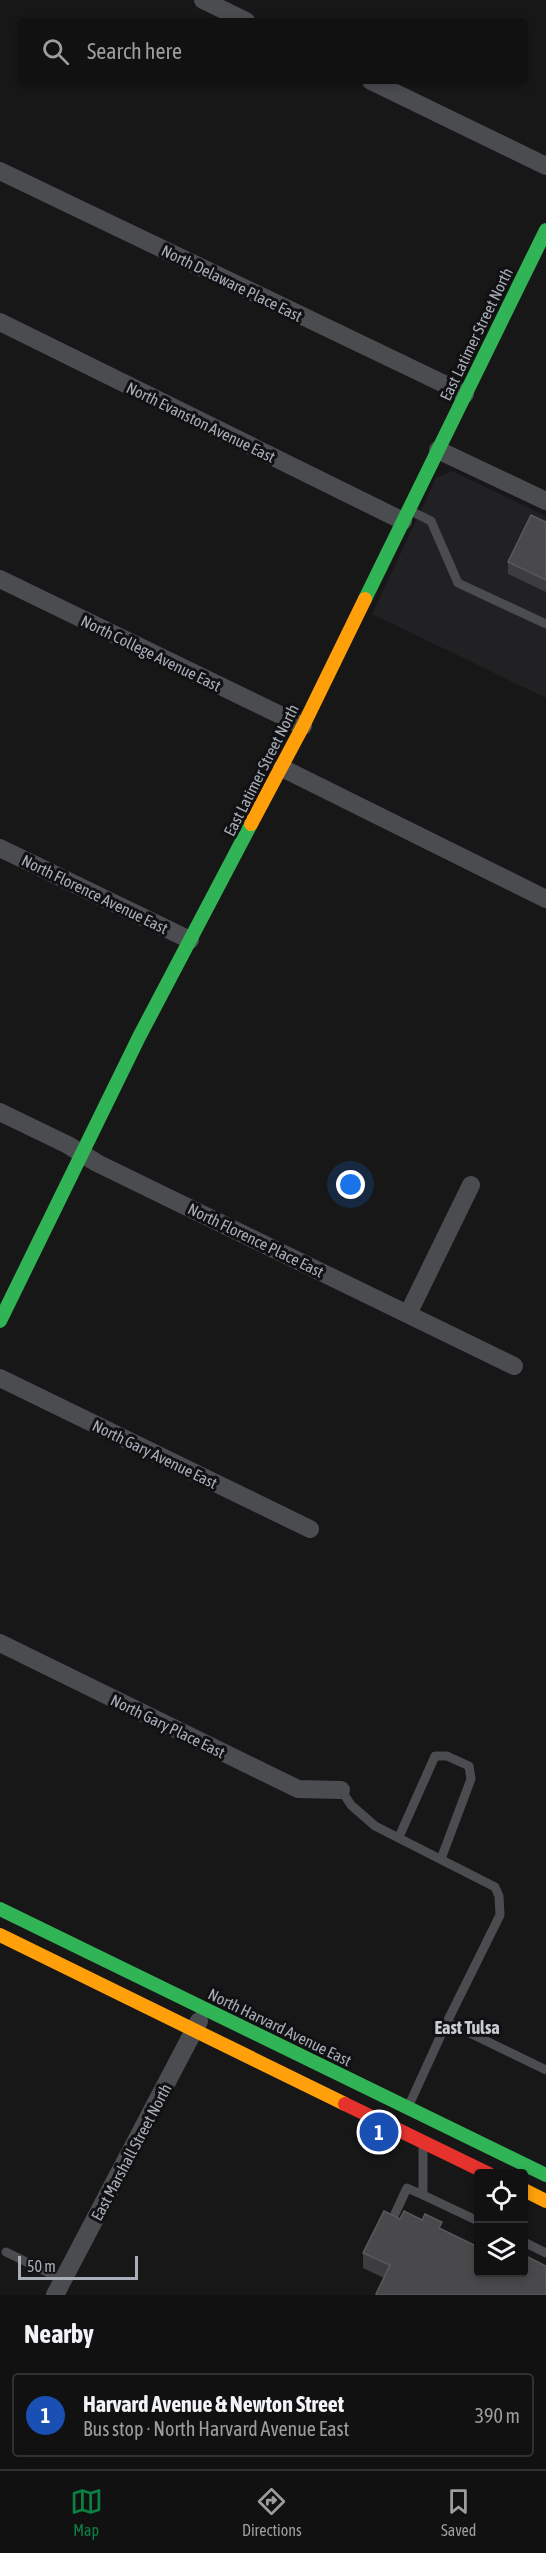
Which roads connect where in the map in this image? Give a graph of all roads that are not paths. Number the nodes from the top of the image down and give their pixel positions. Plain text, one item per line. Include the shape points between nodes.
1 (203, 0) edge
2 (240, 18) edge
3 (376, 84) edge
4 (546, 166) edge
5 (0, 171) edge
6 (546, 230) edge
7 (0, 322) edge
8 (465, 394) junction
9 (438, 450) junction
10 (546, 501) edge
11 (405, 515) junction
12 (0, 579) edge
13 (546, 624) edge
14 (303, 726) junction
15 (282, 768) junction
16 (0, 848) edge
17 (546, 899) edge
18 (190, 940) junction
19 (0, 1112) edge
20 (82, 1154) junction
21 (471, 1185) dead end
22 (408, 1314) junction
23 (0, 1321) edge
24 (514, 1366) dead end
25 (0, 1378) edge
26 (310, 1529) dead end
27 (0, 1643) edge
28 (341, 1791) joint
29 (399, 1837) junction
30 (441, 1859) junction
31 (0, 1909) edge
32 (0, 1935) edge
33 (206, 2009) junction
34 (447, 2022) junction
35 (195, 2030) junction
36 (546, 2070) edge
37 (408, 2107) junction
38 (398, 2130) junction
39 (423, 2142) junction
40 (479, 2169) edge
41 (544, 2169) edge
42 (528, 2192) edge
43 (423, 2195) junction
44 (546, 2201) edge
45 (393, 2218) edge
46 (474, 2219) edge
47 (528, 2244) edge
48 (6, 2252) dead end
49 (546, 2253) edge
50 (59, 2287) edge

1 - 2 street
3 - 4 street
5 - 8 street, North Delaware Place East
6 - 8 street, East Latimer Street North
7 - 11 street, North Evanston Avenue East
8 - 9 street, East Latimer Street North
9 - 10 street
9 - 11 street, East Latimer Street North
11 - 13 lane via 430,521 458,583
11 - 14 street, East Latimer Street North
12 - 14 street, North College Avenue East
14 - 15 street, East Latimer Street North
15 - 17 street
15 - 18 street, East Latimer Street North
16 - 18 street, North Florence Avenue East
18 - 20 street, East Latimer Street North
19 - 20 street, North Florence Place East
20 - 22 street, North Florence Place East
20 - 23 street, East Latimer Street North
21 - 22 street
22 - 24 street, North Florence Place East
25 - 26 street, North Gary Avenue East
27 - 28 street, North Gary Place East via 298,1789
28 - 29 lane via 375,1826
29 - 30 lane
29 - 30 lane via 435,1756 447,1756 470,1766 471,1779
30 - 34 lane via 495,1887 500,1908
31 - 33 street, North Harvard Avenue East
32 - 35 street
33 - 35 street, East Marshall Street North
33 - 37 street, North Harvard Avenue East
34 - 36 lane
34 - 37 lane
35 - 38 street
35 - 50 street, East Marshall Street North
37 - 38 street
37 - 41 street, North Harvard Avenue East
38 - 39 street
39 - 40 street
39 - 43 lane
42 - 44 street
43 - 45 lane via 407,2188
43 - 46 lane
47 - 49 lane
48 - 50 lane

